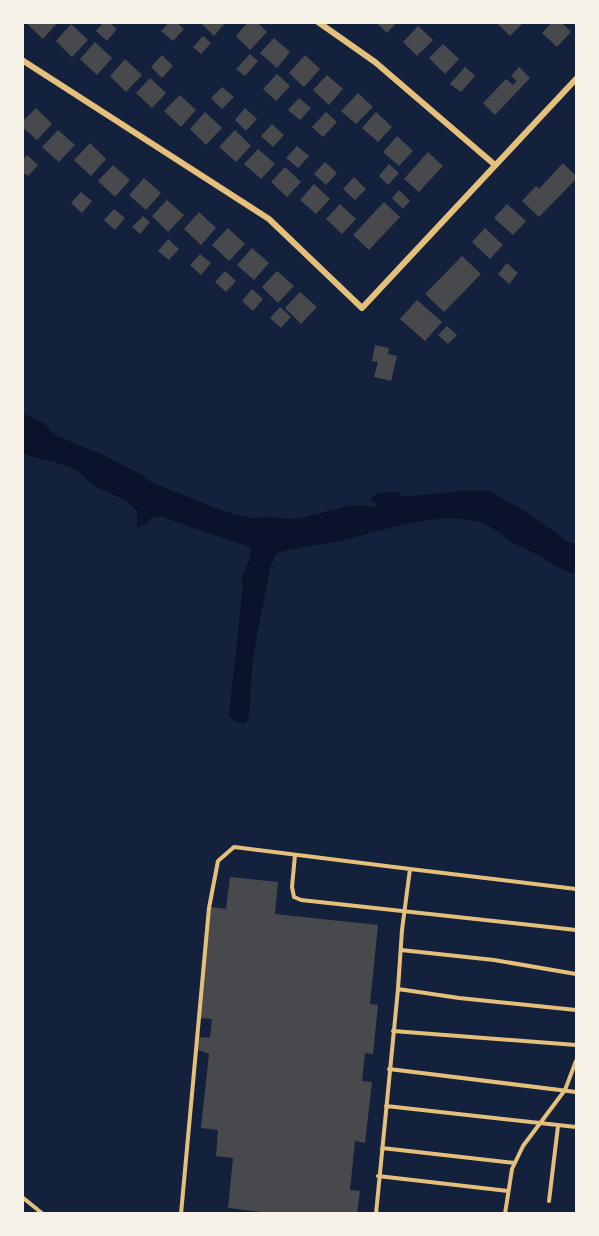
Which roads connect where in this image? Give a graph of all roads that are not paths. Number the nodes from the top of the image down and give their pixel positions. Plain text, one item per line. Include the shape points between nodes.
1 (318, 22) edge
2 (22, 60) edge
3 (576, 79) edge
4 (495, 165) junction
5 (295, 855) junction
6 (410, 869) junction
7 (576, 889) edge
8 (404, 912) junction
9 (576, 930) edge
10 (401, 950) junction
11 (576, 974) edge
12 (398, 989) junction
13 (576, 1010) edge
14 (393, 1031) junction
15 (576, 1045) edge
16 (576, 1061) edge
17 (389, 1069) junction
18 (565, 1090) junction
19 (576, 1092) edge
20 (386, 1107) junction
21 (540, 1124) junction
22 (558, 1125) junction
23 (576, 1127) edge
24 (382, 1148) junction
25 (515, 1163) junction
26 (378, 1176) junction
27 (508, 1191) junction
28 (22, 1197) edge
29 (549, 1201) dead end
30 (43, 1214) edge
31 (181, 1214) edge
32 (376, 1214) edge
33 (505, 1214) edge

1 - 4 street via 375,62
2 - 4 street via 269,219 362,308
3 - 4 street
5 - 6 lane
5 - 8 lane via 294,897
5 - 31 lane via 234,847 218,861 209,908
6 - 7 lane
6 - 8 lane
8 - 9 lane
8 - 10 lane
10 - 11 lane
10 - 12 lane
12 - 13 lane
12 - 14 lane
14 - 15 lane
14 - 17 lane
16 - 18 lane
17 - 18 lane
17 - 20 lane
18 - 19 lane
18 - 21 lane
20 - 21 lane
20 - 24 lane
21 - 22 lane
21 - 25 lane
22 - 23 lane
22 - 29 lane
24 - 25 lane
24 - 26 lane
25 - 27 lane
26 - 27 lane
26 - 32 lane
27 - 33 lane
28 - 30 lane

